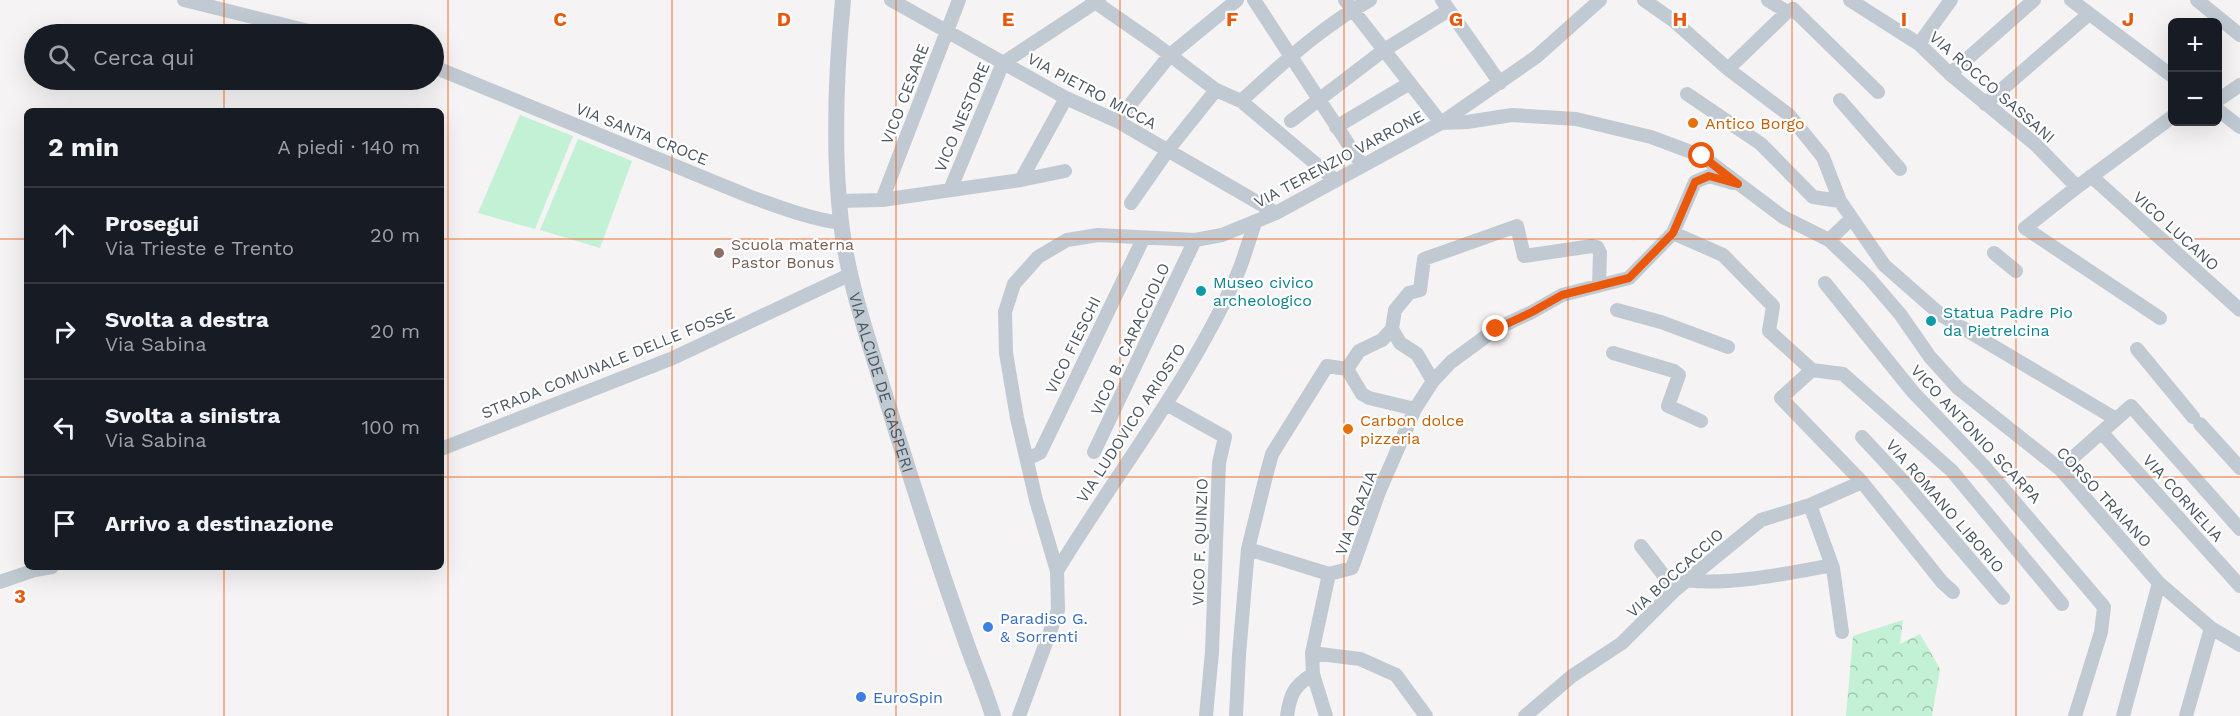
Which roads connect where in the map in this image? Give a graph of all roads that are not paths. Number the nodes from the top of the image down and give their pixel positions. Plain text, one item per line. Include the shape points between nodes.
1 (184, 0) edge
2 (843, 0) edge
3 (891, 0) edge
4 (959, 0) edge
5 (1237, 0) edge
6 (1254, 0) edge
7 (1370, 0) edge
8 (1599, 0) edge
9 (1644, 0) edge
10 (1768, 0) edge
11 (1950, 0) edge
12 (2034, 0) edge
13 (2071, 0) edge
14 (2197, 0) edge
15 (1095, 1) edge
16 (1858, 2) edge
17 (1349, 5) edge
18 (1446, 5) edge
19 (1787, 12) junction
20 (2090, 14) junction
21 (281, 24) edge
22 (947, 31) junction
23 (2240, 35) edge
24 (1919, 44) junction
25 (1384, 50) junction
26 (1170, 55) junction
27 (1291, 57) junction
28 (1003, 63) junction
29 (1728, 69) junction
30 (444, 71) edge
31 (2168, 73) edge
32 (1950, 74) junction
33 (1410, 83) junction
34 (1500, 83) junction
35 (2240, 85) edge
36 (1216, 90) junction
37 (1878, 93) dead end
38 (1687, 94) dead end
39 (2222, 97) edge
40 (1066, 98) junction
41 (1319, 100) junction
42 (1840, 100) dead end
43 (1241, 101) junction
44 (1985, 104) junction
45 (2222, 114) edge
46 (2168, 120) edge
47 (1117, 121) junction
48 (1291, 122) dead end
49 (1441, 123) junction
50 (1336, 127) junction
51 (2240, 128) edge
52 (1168, 150) junction
53 (1362, 165) junction
54 (1900, 169) dead end
55 (1065, 171) dead end
56 (2091, 176) junction
57 (1021, 180) junction
58 (1335, 180) junction
59 (1738, 184) junction
60 (2077, 187) junction
61 (950, 190) junction
62 (882, 200) junction
63 (839, 201) junction
64 (1840, 201) junction
65 (1131, 203) dead end
66 (1276, 213) junction
67 (1851, 219) junction
68 (841, 223) junction
69 (1255, 223) junction
70 (1673, 233) junction
71 (1143, 239) junction
72 (1195, 240) junction
73 (1829, 240) junction
74 (1994, 254) dead end
75 (1884, 265) junction
76 (2016, 271) dead end
77 (851, 274) junction
78 (1869, 278) junction
79 (1825, 283) dead end
80 (1599, 285) junction
81 (1918, 293) junction
82 (1617, 310) dead end
83 (2240, 310) edge
84 (1900, 314) junction
85 (2160, 318) dead end
86 (1392, 329) junction
87 (1728, 347) dead end
88 (2137, 349) dead end
89 (1613, 353) dead end
90 (1347, 369) junction
91 (1812, 370) junction
92 (1433, 381) junction
93 (1166, 404) junction
94 (1415, 409) junction
95 (2116, 419) junction
96 (1701, 421) dead end
97 (2102, 433) junction
98 (1862, 437) dead end
99 (444, 448) edge
100 (1094, 452) dead end
101 (1027, 459) junction
102 (2240, 468) edge
103 (2060, 469) junction
104 (1862, 482) junction
105 (1810, 506) junction
106 (2240, 529) edge
107 (1641, 546) dead end
108 (1248, 549) junction
109 (1832, 565) junction
110 (35, 570) edge
111 (1057, 571) junction
112 (1329, 574) junction
113 (1688, 580) junction
114 (0, 582) edge
115 (2159, 583) junction
116 (2240, 586) edge
117 (1676, 590) junction
118 (1953, 592) dead end
119 (2003, 598) dead end
120 (2062, 604) dead end
121 (2211, 628) junction
122 (1842, 632) dead end
123 (2237, 639) edge
124 (1312, 653) junction
125 (1313, 674) junction
126 (1330, 715) edge
127 (993, 716) edge
128 (1019, 716) edge
129 (1206, 716) edge
130 (1236, 716) edge
131 (1287, 716) edge
132 (1426, 716) edge
133 (1526, 716) edge
134 (2075, 716) edge
135 (2123, 716) edge
136 (2186, 716) edge

1 - 21 street
2 - 63 street, VIA ALCIDE DE GASPERI via 835,144
3 - 22 street, VIA PIETRO MICCA
4 - 22 street, VICO CESARE
5 - 26 street
6 - 27 street
7 - 17 street
8 - 34 street, VIA TERENZIO VARRONE via 1536,57
9 - 29 street
10 - 19 street
11 - 24 street
12 - 32 street
13 - 20 street
14 - 23 street
15 - 26 street
15 - 28 street, VICO NESTORE
16 - 24 street, VIA ROCCO SASSANI
17 - 25 street
17 - 27 street
18 - 25 street
18 - 34 street
19 - 29 street
19 - 37 street via 1793,9
20 - 31 street
20 - 44 street
22 - 28 street, VIA PIETRO MICCA
22 - 62 street, VICO CESARE
24 - 32 street, VIA ROCCO SASSANI
25 - 33 street
25 - 41 street
26 - 36 street
26 - 47 street
27 - 41 street
27 - 43 street
28 - 40 street, VIA PIETRO MICCA
28 - 61 street, VICO NESTORE
29 - 64 street via 1789,115 1823,157
30 - 68 street, VIA SANTA CROCE via 751,196
32 - 44 street, VIA ROCCO SASSANI
33 - 49 street
33 - 50 street
34 - 49 street, VIA TERENZIO VARRONE
35 - 39 street
36 - 43 street
36 - 52 street
38 - 64 street via 1761,144 1813,197
40 - 47 street, VIA PIETRO MICCA
40 - 57 street
41 - 48 street
41 - 50 street
42 - 54 street
43 - 58 street
44 - 60 street, VIA ROCCO SASSANI via 2035,144
45 - 51 street
46 - 56 street
47 - 52 street, VIA PIETRO MICCA
49 - 53 street, VIA TERENZIO VARRONE
49 - 59 street, CORSO TRAIANO via 1512,115 1576,119 1652,137 1702,156
50 - 53 street
52 - 65 street
52 - 66 street, VIA PIETRO MICCA
53 - 58 street, VIA TERENZIO VARRONE
55 - 57 street
56 - 60 street
56 - 83 street, VICO LUCANO
57 - 61 street
58 - 66 street, VIA TERENZIO VARRONE
59 - 70 street via 1709,176 1695,182
59 - 73 street, CORSO TRAIANO via 1783,217
60 - 85 street via 2025,228
61 - 62 street
62 - 63 street
63 - 68 street, VIA ALCIDE DE GASPERI
64 - 67 street
66 - 69 street, VIA TERENZIO VARRONE
67 - 73 street
67 - 75 street
68 - 77 street, VIA ALCIDE DE GASPERI
69 - 72 street, VIA TERENZIO VARRONE
69 - 93 street, VIA LUDOVICO ARIOSTO via 1237,274
70 - 80 street, VIA ORAZIA via 1629,278
70 - 91 street via 1723,255 1773,306 1769,332
71 - 72 street, VIA TERENZIO VARRONE
71 - 101 street, VICO FIESCHI via 1040,453
71 - 101 street, VIA TERENZIO VARRONE via 1098,235 1067,240 1038,257 1014,284 1005,312 1006,353
72 - 100 street, VICO B. CARACCIOLO
73 - 78 street, CORSO TRAIANO
74 - 76 street
75 - 78 street
75 - 81 street
77 - 99 street, STRADA COMUNALE DELLE FOSSE via 673,358
77 - 127 street, VIA ALCIDE DE GASPERI via 915,491
78 - 84 street, CORSO TRAIANO
79 - 134 street, VICO ANTONIO SCARPA via 1913,392 1984,466 2104,607 2101,632
80 - 86 street via 1597,248 1524,256 1517,226 1424,259 1420,290 1409,293 1395,310
80 - 92 street, VIA ORAZIA via 1562,295 1496,329 1451,362
81 - 84 street
81 - 95 street via 1941,315
82 - 87 street
84 - 103 street, CORSO TRAIANO via 1958,388
86 - 90 street via 1382,340 1359,351
86 - 92 street via 1400,343 1417,354
88 - 102 street
89 - 96 street via 1674,371 1679,375 1668,406
90 - 94 street via 1362,394
90 - 108 street via 1327,366 1272,454
91 - 104 street via 1781,398
91 - 120 street via 1843,374 1952,471
92 - 94 street, VIA ORAZIA
93 - 111 street, VIA LUDOVICO ARIOSTO
93 - 129 street, VICO F. QUINZIO via 1225,437 1219,464
94 - 112 street, VIA ORAZIA via 1352,568
95 - 97 street
95 - 106 street via 2130,406
97 - 103 street
97 - 116 street, VIA CORNELIA
98 - 119 street, VIA ROMANO LIBORIO
101 - 111 street, VIA TERENZIO VARRONE
103 - 115 street, CORSO TRAIANO
104 - 105 street, VIA BOCCACCIO
104 - 118 street
105 - 109 street
105 - 113 street, VIA BOCCACCIO via 1761,520
107 - 117 street
108 - 112 street
108 - 130 street
109 - 113 street via 1706,583
109 - 122 street
110 - 114 street
111 - 128 street, VIA TERENZIO VARRONE via 1058,610
112 - 124 street, VIA ORAZIA
113 - 117 street, VIA BOCCACCIO
115 - 121 street, CORSO TRAIANO
115 - 135 street
117 - 133 street, VIA BOCCACCIO via 1622,643 1572,676
121 - 123 street, CORSO TRAIANO
121 - 136 street
124 - 125 street, VIA ORAZIA
124 - 132 street via 1360,659 1396,675
125 - 126 street, VIA ORAZIA
125 - 131 street via 1294,689

